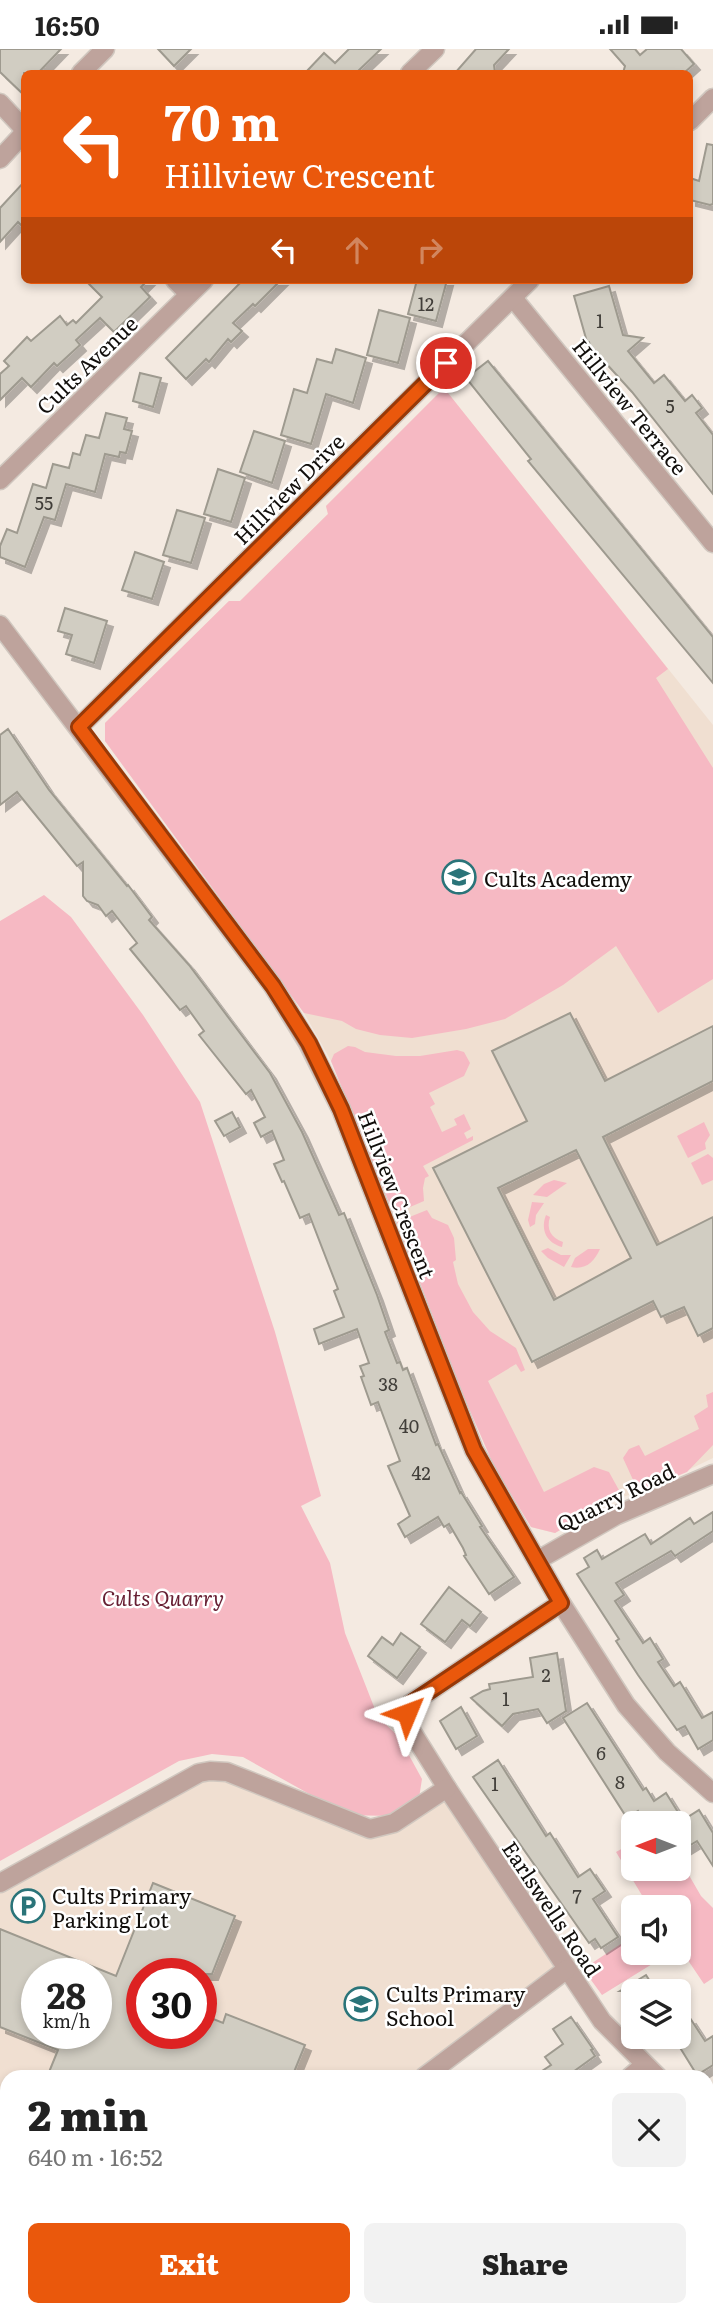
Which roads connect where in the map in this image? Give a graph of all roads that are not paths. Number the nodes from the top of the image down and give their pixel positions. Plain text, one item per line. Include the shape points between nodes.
1 (105, 49) edge
2 (435, 49) edge
3 (84, 70) edge
4 (414, 70) edge
5 (713, 97) edge
6 (0, 103) edge
7 (693, 118) edge
8 (21, 128) edge
9 (21, 134) edge
10 (0, 159) edge
11 (179, 284) edge
12 (200, 284) edge
13 (526, 284) edge
14 (189, 294) junction
15 (513, 298) junction
16 (0, 480) edge
17 (713, 543) edge
18 (0, 625) edge
19 (79, 727) junction
20 (713, 1474) edge
21 (538, 1560) junction
22 (561, 1603) junction
23 (447, 1788) junction
24 (713, 1793) edge
25 (0, 1883) edge
26 (567, 1969) junction
27 (644, 2065) junction
28 (433, 2070) edge
29 (638, 2070) edge
30 (650, 2070) edge

1 - 3 street
2 - 4 street
5 - 7 street
6 - 8 street
9 - 10 street
11 - 14 street
12 - 14 street, Cults Avenue
13 - 15 street, Hillview Drive
14 - 16 street, Cults Avenue
15 - 17 street, Hillview Terrace
15 - 19 street, Hillview Drive
18 - 19 street, Hillview Crescent
19 - 21 street, Hillview Crescent via 273,986 309,1043 341,1109 474,1450
20 - 21 street, Quarry Road via 617,1515
21 - 22 street, Hillview Crescent
22 - 23 street, Earlswells Road via 410,1704 407,1724
22 - 24 street, Hillview Crescent via 626,1705 667,1752
23 - 25 street via 394,1823 370,1829 227,1772 210,1770
23 - 26 street, Earlswells Road
26 - 27 street, Earlswells Road via 602,2021
26 - 28 street
27 - 29 street
27 - 30 street, Earlswells Road

